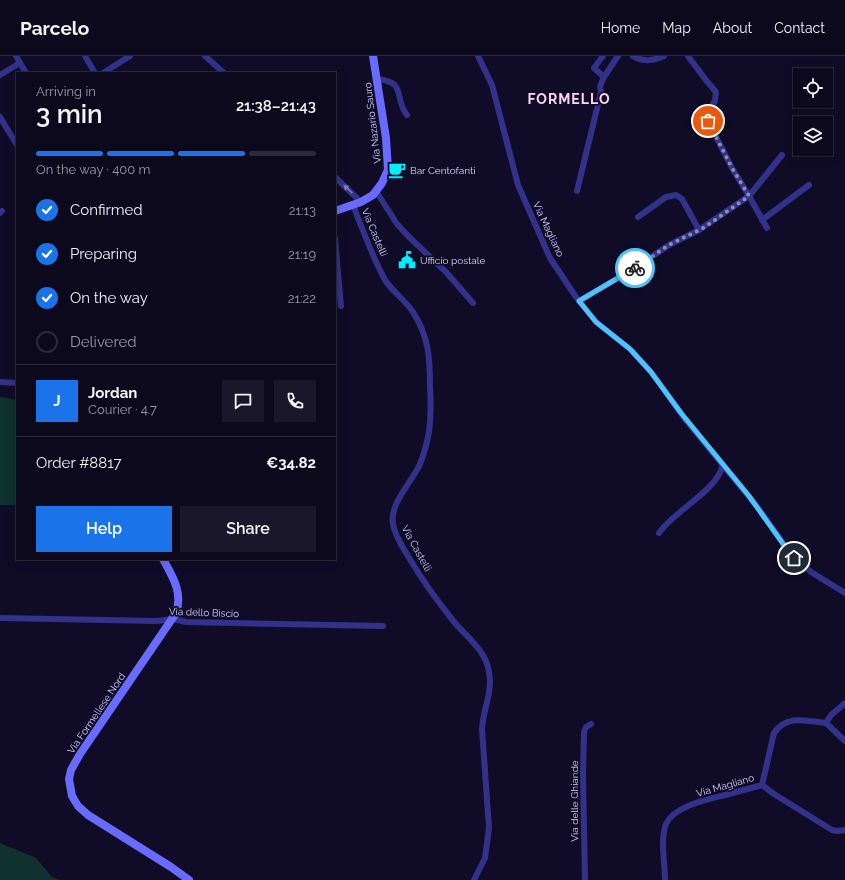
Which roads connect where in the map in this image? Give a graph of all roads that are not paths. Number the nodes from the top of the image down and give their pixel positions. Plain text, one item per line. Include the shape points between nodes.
1 (16, 56) edge
2 (85, 56) edge
3 (130, 56) edge
4 (205, 56) edge
5 (373, 56) edge
6 (478, 56) edge
7 (603, 56) edge
8 (618, 56) edge
9 (633, 56) edge
10 (664, 56) edge
11 (688, 56) edge
12 (652, 58) edge
13 (20, 63) junction
14 (25, 72) edge
15 (94, 72) edge
16 (105, 72) edge
17 (223, 72) edge
18 (0, 75) edge
19 (604, 77) junction
20 (377, 79) junction
21 (407, 115) dead end
22 (0, 117) edge
23 (16, 143) edge
24 (782, 155) dead end
25 (336, 178) edge
26 (808, 185) dead end
27 (376, 191) junction
28 (577, 191) dead end
29 (749, 196) junction
30 (362, 202) junction
31 (353, 205) junction
32 (336, 211) edge
33 (638, 217) dead end
34 (762, 220) junction
35 (767, 228) dead end
36 (699, 230) junction
37 (336, 250) edge
38 (579, 301) junction
39 (473, 303) dead end
40 (341, 306) dead end
41 (0, 382) edge
42 (16, 383) edge
43 (723, 465) junction
44 (659, 533) dead end
45 (164, 560) edge
46 (845, 593) edge
47 (0, 618) edge
48 (173, 619) junction
49 (383, 626) dead end
50 (845, 703) edge
51 (826, 723) junction
52 (590, 724) dead end
53 (845, 741) edge
54 (762, 785) junction
55 (845, 830) edge
56 (189, 880) edge
57 (474, 880) edge
58 (585, 880) edge
59 (665, 880) edge

1 - 13 street
2 - 15 street
3 - 16 street
4 - 17 street
5 - 20 street, Via Nazario Sauro
6 - 38 street, Via Magliano via 492,85 518,185 550,258
7 - 19 street via 594,68
8 - 19 street
9 - 12 street via 642,60
10 - 12 street
11 - 29 street via 716,92 707,116 732,168
13 - 14 street
13 - 18 street
19 - 28 street
20 - 21 street via 389,81 396,87
20 - 27 street, Via Nazario Sauro via 388,170
22 - 23 street
24 - 29 street
30 -> 25 street
26 - 34 street
27 - 30 street, Via Nazario Sauro
27 - 39 street via 397,224 446,272
29 - 34 street
29 - 36 street
30 - 31 street
31 - 32 street
31 - 57 street, Via Castelli via 384,278 416,317 430,354 428,437 420,464 394,509 394,527 400,543 420,576 449,616 479,649 489,673 489,697 482,729 489,828 485,858
33 - 36 street via 666,198 676,195 682,199
34 - 35 street
36 - 38 street via 669,245
37 - 40 street
38 - 43 street, Via Magliano via 596,322 648,367 685,419
41 - 42 street
43 - 44 street via 714,482 672,518
43 - 46 street, Via Magliano via 794,558 816,577
45 - 48 street, Via Formellese Nord via 178,589 178,605
47 - 48 street, Via dello Biscio via 157,622
48 - 49 street, Via dello Biscio via 186,622
48 - 56 street, Via Formellese Nord via 80,754 71,770 69,784 73,799 85,813
50 - 51 street
51 - 53 street
51 - 54 street, Via Magliano via 793,719 780,726 774,733
52 - 58 street, Via delle Ghiande via 584,732
54 - 55 street via 832,830
54 - 59 street, Via Magliano via 696,804 672,816 666,824 664,834

